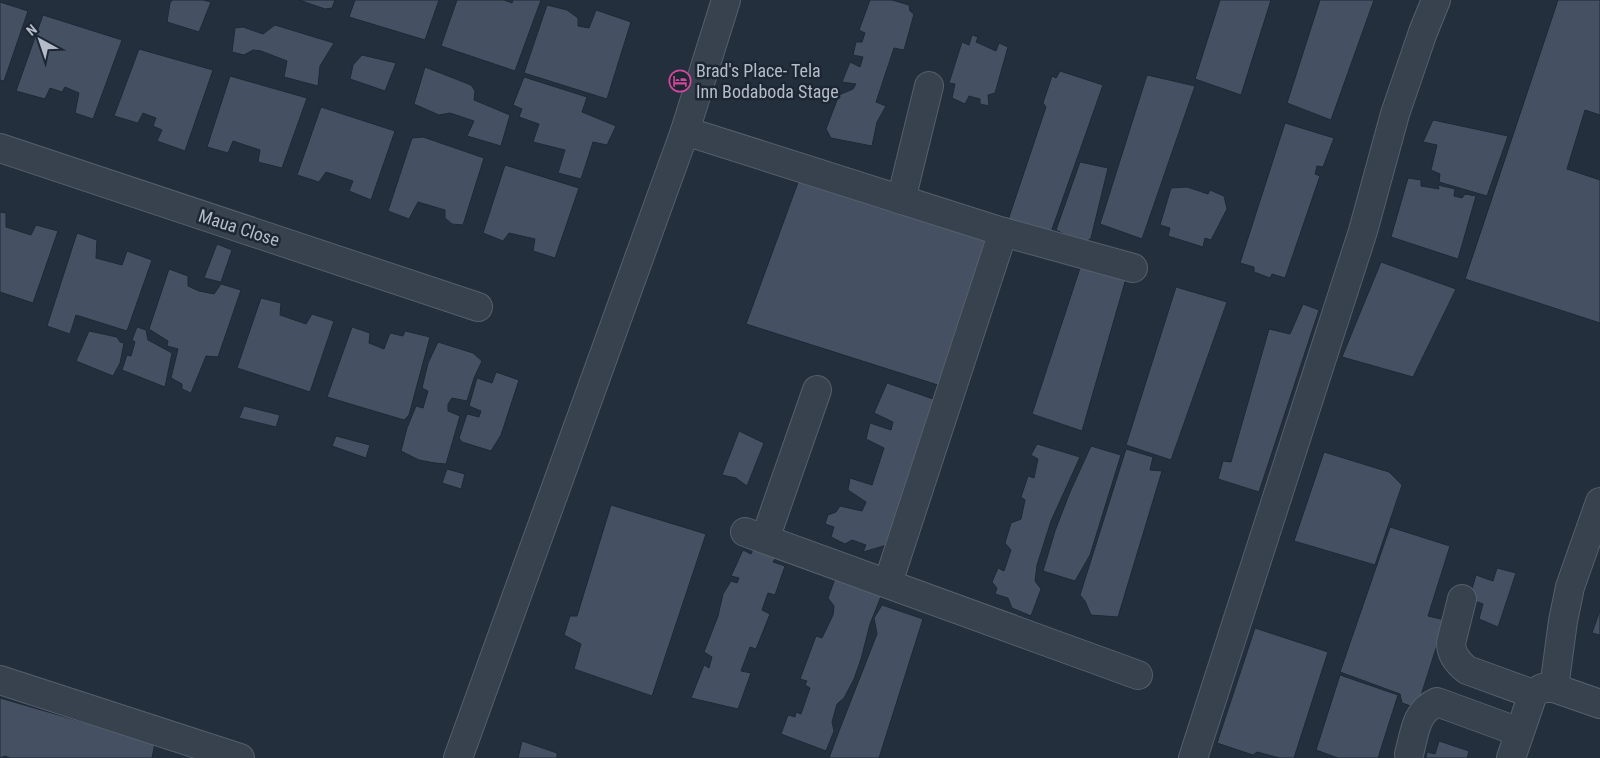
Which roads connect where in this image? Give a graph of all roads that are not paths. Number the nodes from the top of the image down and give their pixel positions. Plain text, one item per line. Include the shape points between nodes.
1 (726, 0) edge
2 (1436, 0) edge
3 (929, 86) dead end
4 (685, 131) junction
5 (0, 148) edge
6 (901, 200) junction
7 (1003, 232) junction
8 (1133, 268) dead end
9 (478, 307) dead end
10 (817, 390) dead end
11 (1600, 502) edge
12 (888, 584) junction
13 (1462, 599) dead end
14 (1138, 675) dead end
15 (0, 680) edge
16 (1543, 691) junction
17 (1600, 704) edge
18 (1519, 732) junction
19 (1409, 754) dead end
20 (240, 758) edge
21 (458, 758) edge
22 (1193, 758) edge
23 (1511, 758) edge

1 - 4 street
2 - 22 street via 1395,114 1363,231
3 - 6 street
4 - 6 street
4 - 21 street
5 - 9 street, Maua Close
6 - 7 street
7 - 8 street
7 - 12 street
10 - 12 street via 755,536
11 - 16 street via 1570,587
12 - 14 street
13 - 16 street via 1451,643 1458,662 1467,670
15 - 20 street
16 - 17 street
16 - 18 street
18 - 19 street via 1437,702 1421,714
18 - 23 street

